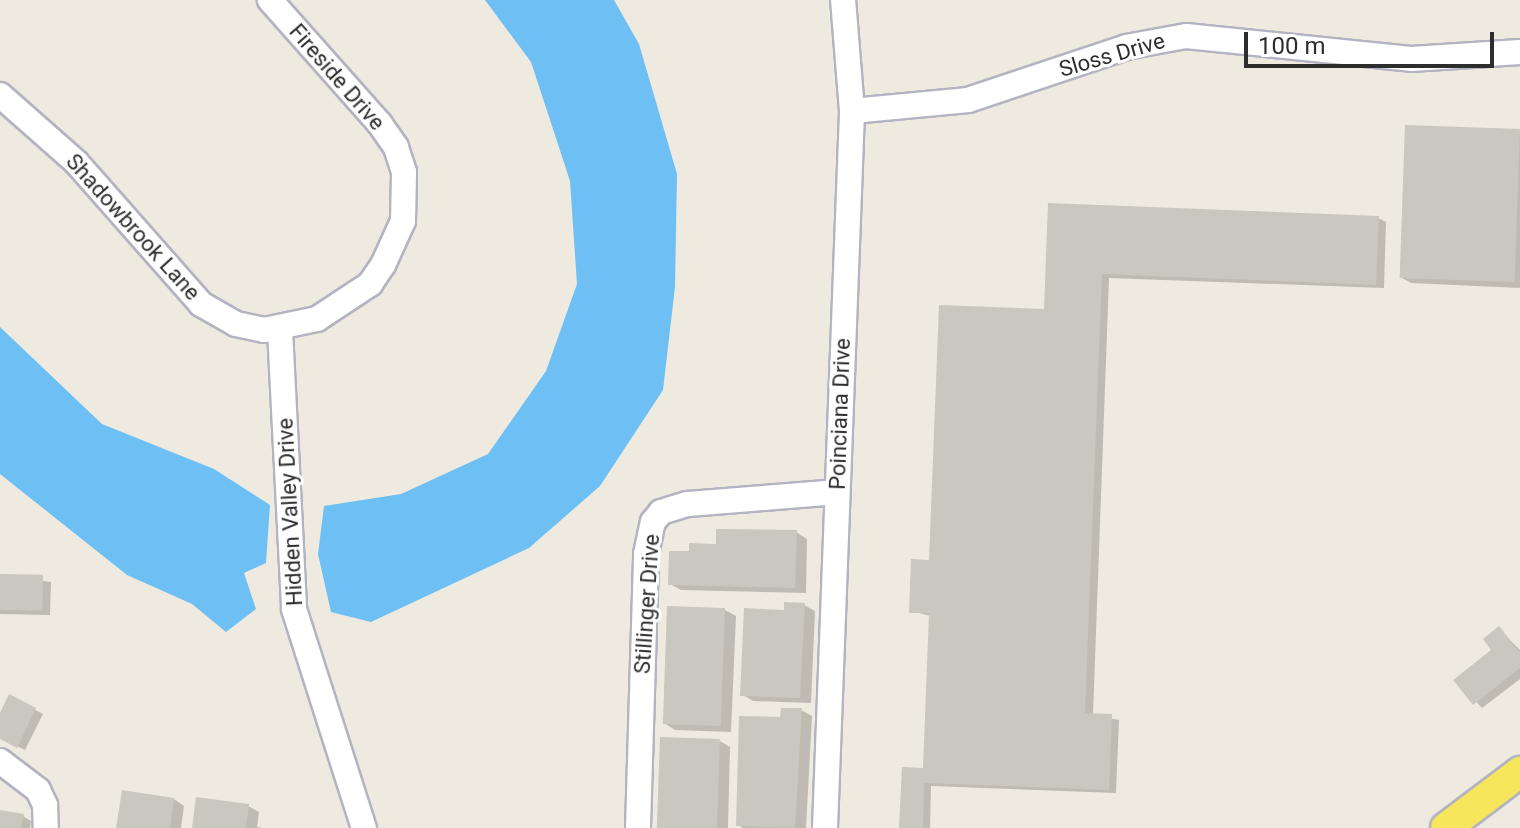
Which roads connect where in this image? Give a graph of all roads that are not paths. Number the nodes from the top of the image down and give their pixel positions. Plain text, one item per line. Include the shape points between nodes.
1 (270, 0) edge
2 (843, 0) edge
3 (1520, 52) edge
4 (0, 95) edge
5 (852, 111) junction
6 (280, 330) junction
7 (836, 492) junction
8 (0, 761) edge
9 (1520, 772) edge
10 (46, 828) edge
11 (364, 828) edge
12 (638, 828) edge
13 (825, 828) edge
14 (1446, 828) edge

1 - 6 street, Fireside Drive via 380,124 396,147 407,196 394,244 370,284 334,311
2 - 5 street, Poinciana Drive
3 - 5 street, Sloss Drive via 1389,58 1186,36 1126,47 981,97
4 - 6 street, Shadowbrook Lane via 76,162 201,304 236,324
5 - 7 street, Poinciana Drive
6 - 11 street, Hidden Valley Drive via 294,609
7 - 12 street, Stillinger Drive via 688,504 661,512 653,522 646,554
7 - 13 street, Poinciana Drive
8 - 10 street via 38,790
9 - 14 main road

